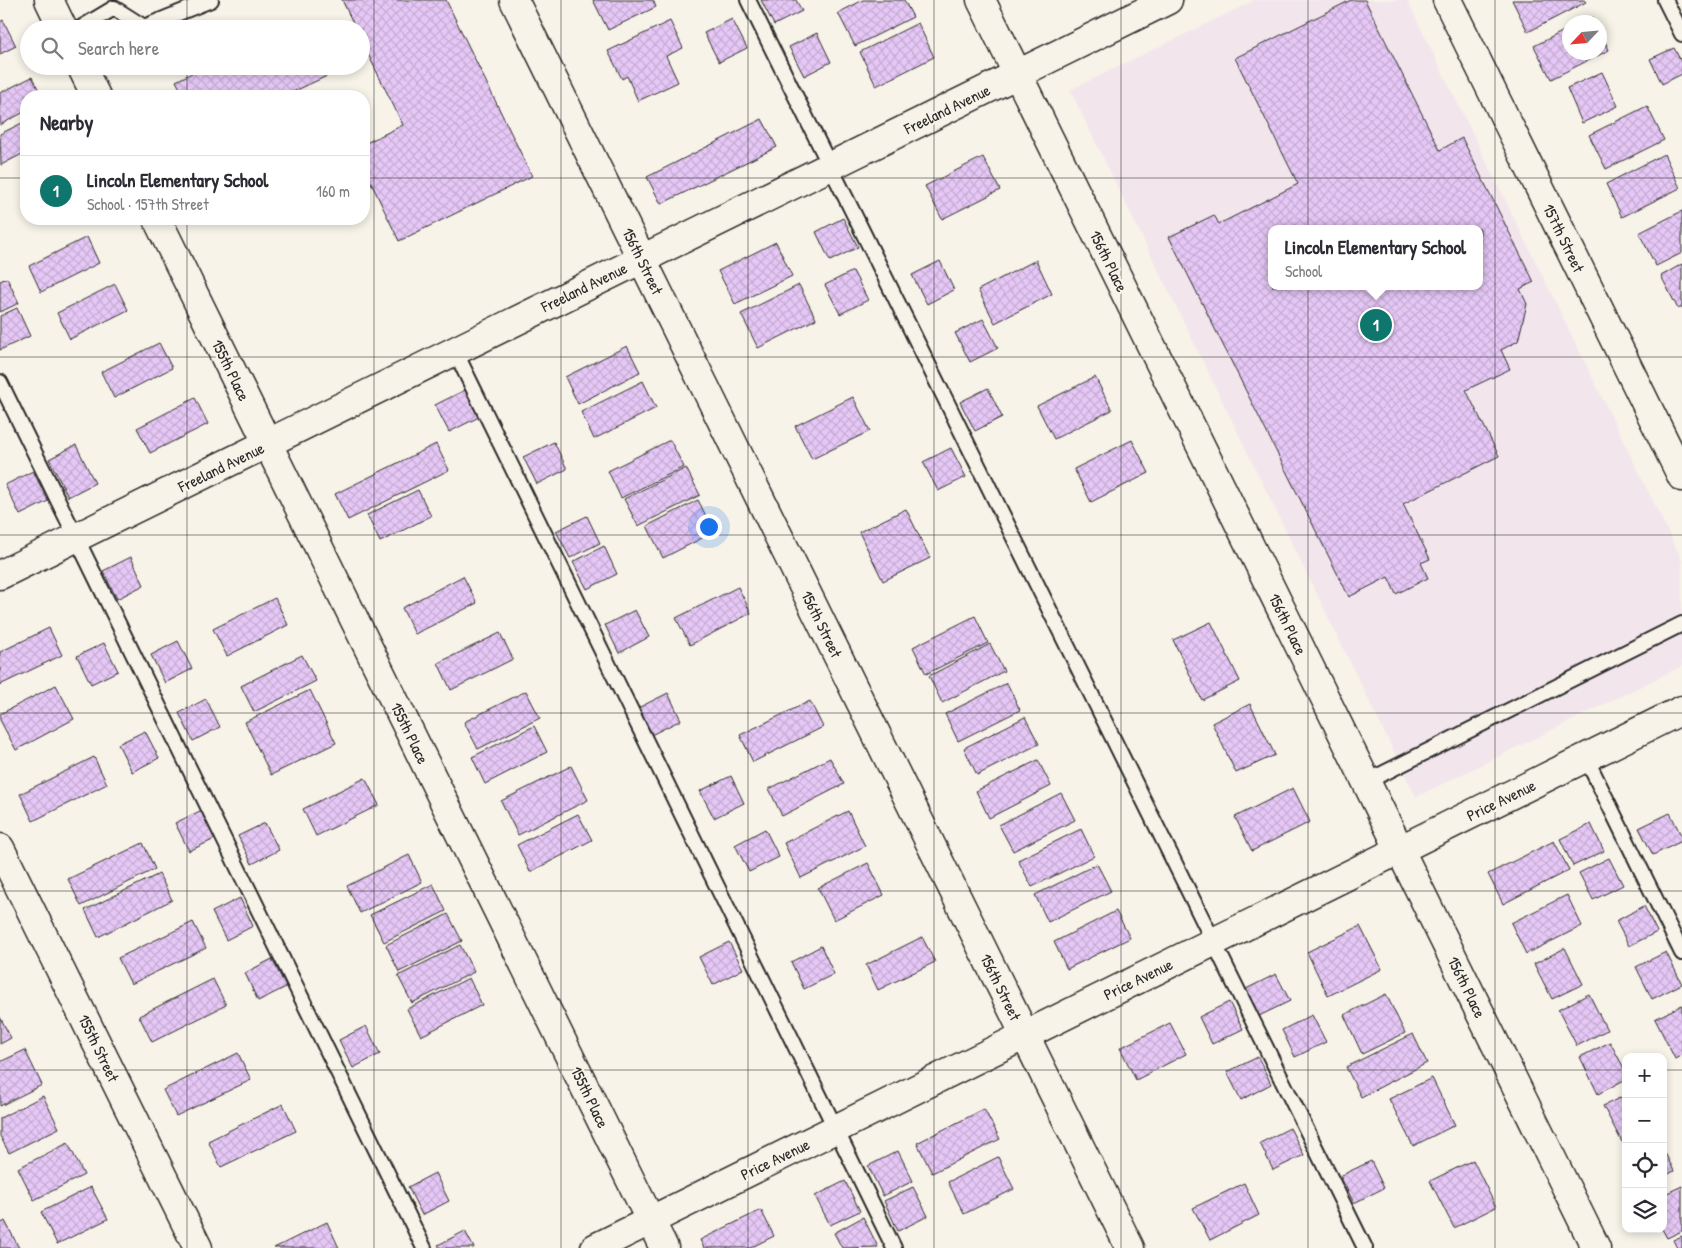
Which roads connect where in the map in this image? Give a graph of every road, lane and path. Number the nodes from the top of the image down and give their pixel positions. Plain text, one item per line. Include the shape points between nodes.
1 (49, 0) edge
2 (211, 0) edge
3 (514, 0) edge
4 (748, 0) edge
5 (981, 0) edge
6 (1168, 0) edge
7 (1447, 0) edge
8 (1665, 0) edge
9 (114, 4) edge
10 (59, 20) edge
11 (92, 20) edge
12 (135, 20) edge
13 (161, 20) edge
14 (1682, 34) edge
15 (1017, 74) junction
16 (86, 75) edge
17 (93, 90) edge
18 (830, 166) junction
19 (160, 225) edge
20 (642, 259) junction
21 (455, 351) junction
22 (0, 382) edge
23 (268, 444) junction
24 (1682, 476) edge
25 (76, 538) junction
26 (0, 575) edge
27 (1682, 624) edge
28 (1682, 710) edge
29 (1586, 758) junction
30 (1366, 782) junction
31 (0, 848) edge
32 (1400, 850) junction
33 (1214, 942) junction
34 (1682, 953) edge
35 (1025, 1035) junction
36 (836, 1129) junction
37 (650, 1220) junction
38 (198, 1248) edge
39 (424, 1248) edge
40 (595, 1248) edge
41 (664, 1248) edge
42 (894, 1248) edge
43 (1130, 1248) edge
44 (1366, 1248) edge
45 (1596, 1248) edge

1 - 10 street
2 - 13 lane
3 - 20 street, 156th Street
4 - 18 lane
5 - 15 street, 156th Place
6 - 15 street, Freeland Avenue
7 - 24 street, 157th Street
8 - 14 lane
9 - 11 lane
9 - 12 lane
15 - 18 street, Freeland Avenue
15 - 30 street, 156th Place
16 - 17 street
18 - 20 street, Freeland Avenue
18 - 33 lane
19 - 23 street, 155th Place
20 - 21 street, Freeland Avenue
20 - 35 street, 156th Street
21 - 23 street, Freeland Avenue
21 - 36 lane
22 - 25 lane
23 - 25 street, Freeland Avenue
23 - 37 street, 155th Place
25 - 26 street, Freeland Avenue
25 - 39 lane
27 - 30 lane
28 - 29 street, Price Avenue
29 - 32 street, Price Avenue
29 - 34 lane
30 - 32 street, 156th Place
31 - 38 street, 155th Street
32 - 33 street, Price Avenue
32 - 45 street, 156th Place
33 - 35 street, Price Avenue
33 - 44 lane
35 - 36 street, Price Avenue
35 - 43 street, 156th Street
36 - 37 street, Price Avenue
36 - 42 lane
37 - 40 street, Price Avenue
37 - 41 street, 155th Place

